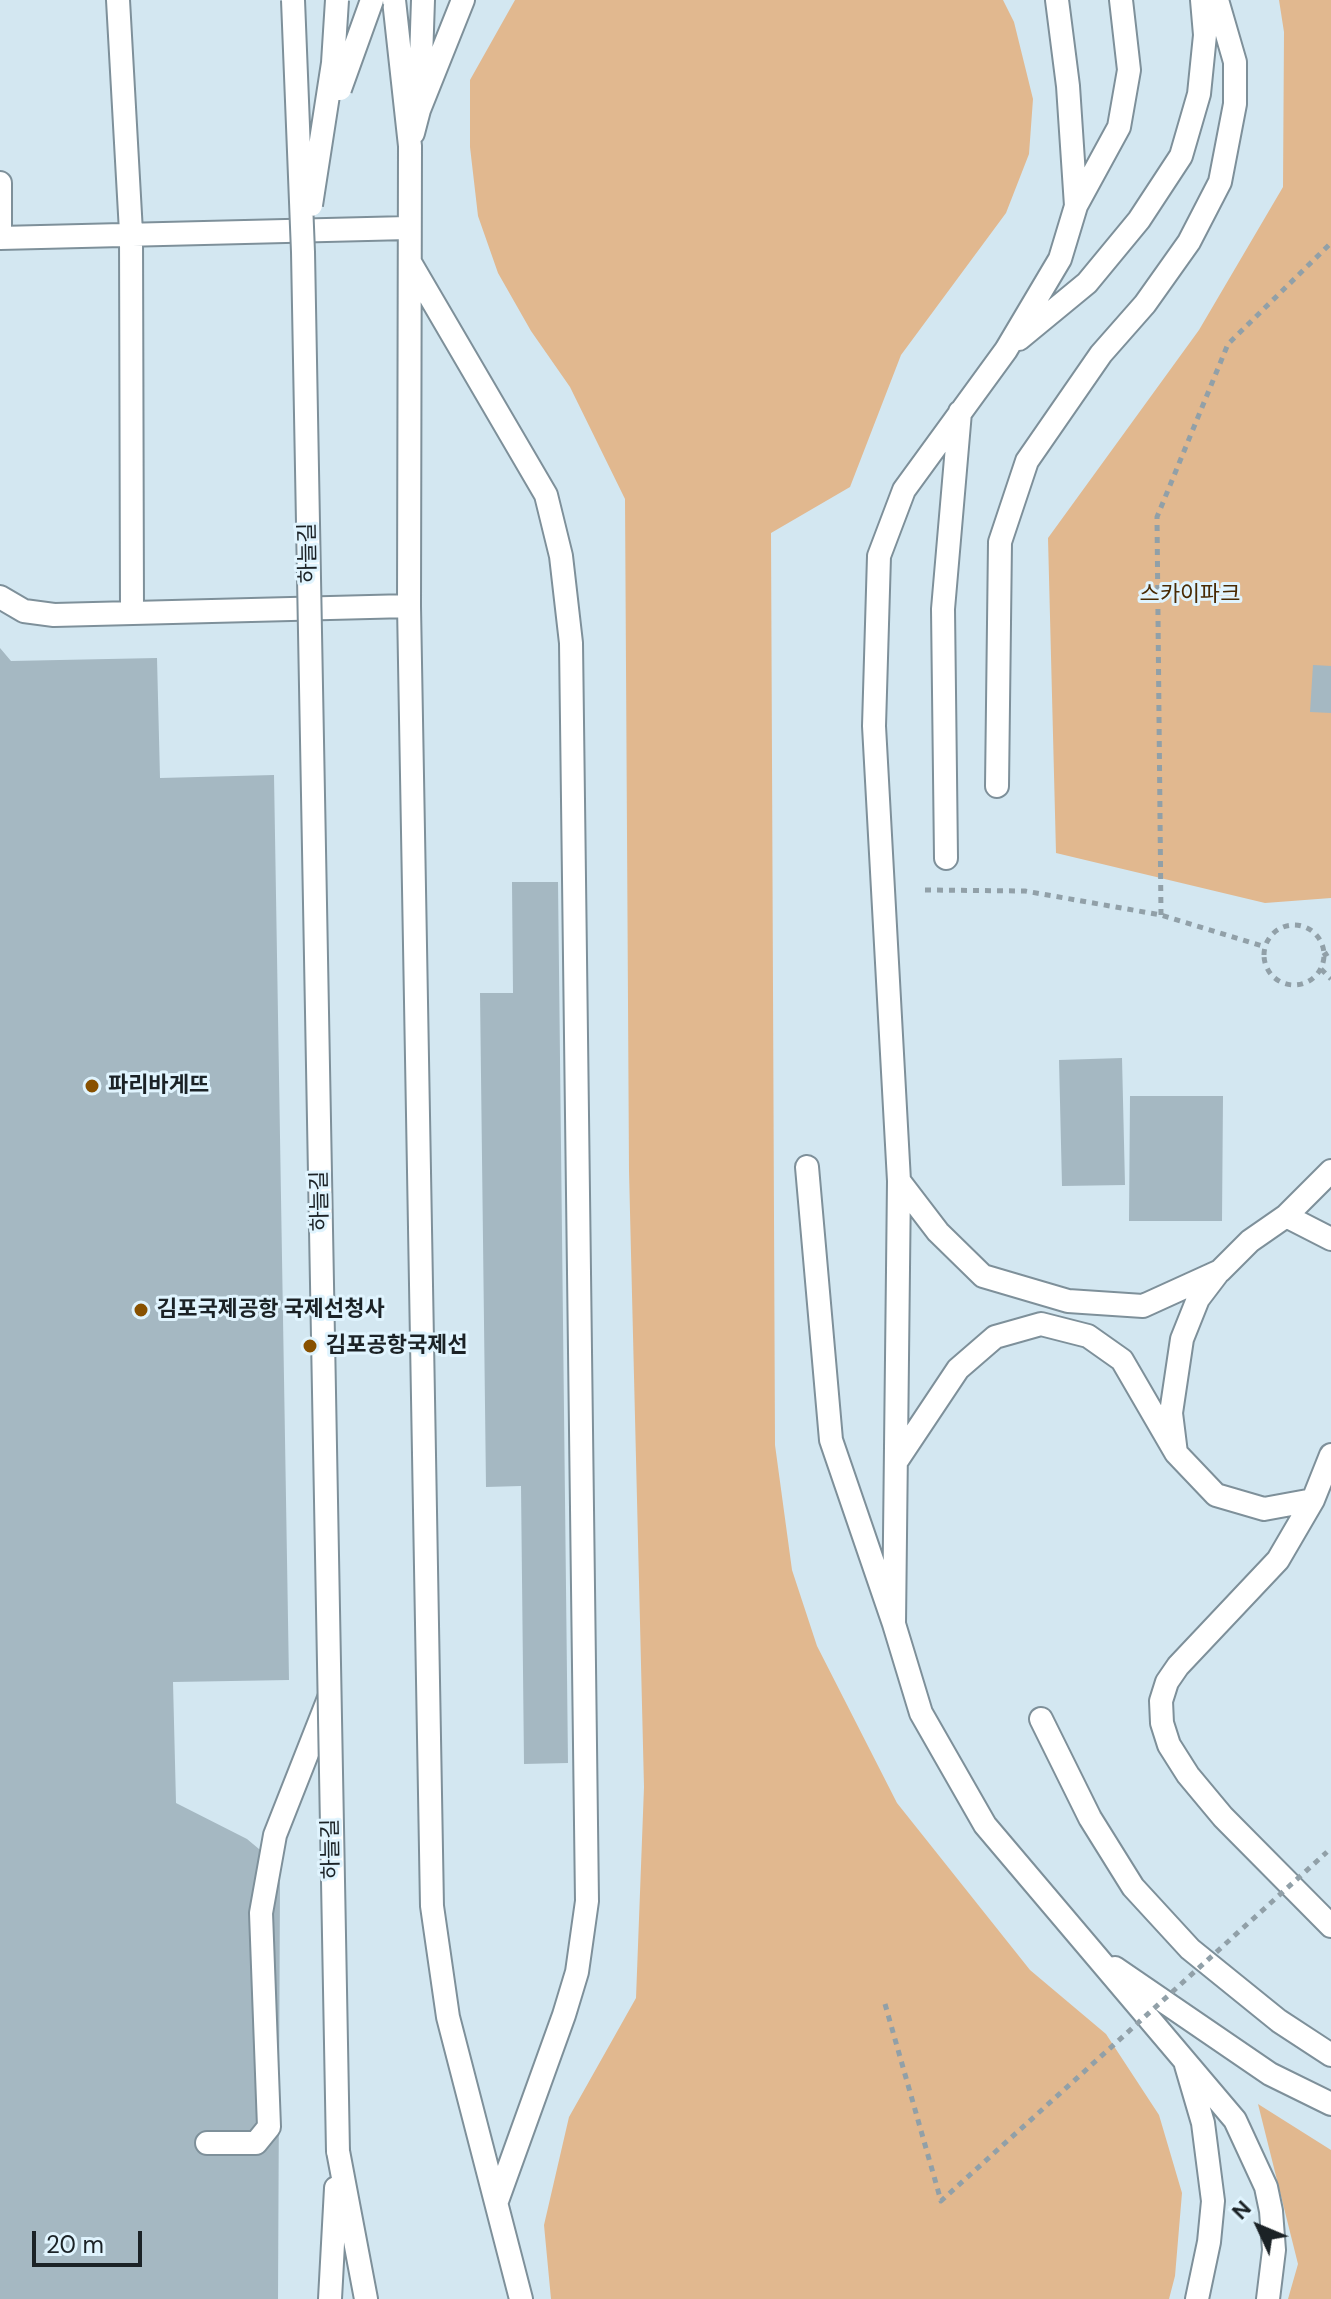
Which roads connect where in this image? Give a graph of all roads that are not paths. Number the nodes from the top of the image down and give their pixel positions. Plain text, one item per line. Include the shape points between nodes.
1 (118, 0) edge
2 (293, 0) edge
3 (337, 0) edge
4 (372, 0) edge
5 (394, 0) edge
6 (423, 0) edge
7 (463, 0) edge
8 (1057, 0) edge
9 (1121, 0) edge
10 (1202, 0) edge
11 (1217, 0) edge
12 (419, 110) junction
13 (410, 146) junction
14 (317, 166) junction
15 (0, 183) edge
16 (1076, 206) junction
17 (408, 228) junction
18 (131, 232) junction
19 (303, 252) junction
20 (411, 263) junction
21 (1006, 350) junction
22 (960, 411) junction
23 (0, 597) edge
24 (409, 606) junction
25 (132, 612) junction
26 (997, 786) dead end
27 (946, 858) dead end
28 (807, 1167) dead end
29 (1331, 1171) edge
30 (899, 1181) junction
31 (1286, 1216) junction
32 (1331, 1239) edge
33 (1220, 1271) junction
34 (1176, 1453) junction
35 (1331, 1455) edge
36 (897, 1460) junction
37 (1313, 1500) junction
38 (894, 1624) junction
39 (330, 1697) junction
40 (1041, 1719) dead end
41 (1331, 1926) edge
42 (1087, 1949) junction
43 (1331, 2055) edge
44 (1183, 2056) junction
45 (1331, 2104) edge
46 (207, 2143) dead end
47 (338, 2151) junction
48 (497, 2201) junction
49 (330, 2299) edge
50 (366, 2299) edge
51 (521, 2299) edge
52 (1197, 2299) edge
53 (1268, 2299) edge

1 - 18 lane
2 - 19 lane, bridge
3 - 14 lane, bridge
4 - 14 lane, bridge
5 - 13 lane
6 - 12 lane
7 - 12 lane
8 - 16 lane
9 - 16 lane via 1129,70 1119,127
10 - 21 lane via 1205,35 1199,94 1181,156 1139,220 1087,283
11 - 26 lane via 1235,62 1235,104 1220,182 1189,242 1101,354 1027,461 1000,542
12 - 13 lane
13 - 17 lane
14 - 19 lane, bridge
15 - 18 lane via 0,238
16 - 21 lane via 1060,259
17 - 18 lane
17 - 20 lane
18 - 25 lane
19 - 39 lane, 하늘길, bridge
20 - 24 lane
20 - 48 lane via 546,495 561,556 571,643 587,1901 577,1972
21 - 22 lane
22 - 27 lane via 943,609
22 - 30 lane via 904,490 879,556 874,726
23 - 25 lane via 24,611 54,615
24 - 25 lane
24 - 48 lane via 432,1906 448,2017
28 - 38 lane via 831,1440
29 - 31 lane
30 - 33 lane via 938,1232 983,1276 1068,1301 1143,1306
30 - 36 lane
31 - 32 lane
31 - 33 lane
33 - 34 lane via 1198,1299 1182,1339 1171,1413
34 - 36 lane via 1122,1360 1088,1336 1041,1324 995,1337 958,1369
34 - 37 lane via 1216,1495 1264,1509
35 - 37 lane
36 - 38 lane
37 - 41 lane via 1278,1560 1178,1666 1167,1682 1162,1712 1169,1745 1188,1775
38 - 42 lane via 921,1713 985,1825
39 - 46 lane via 275,1835 261,1913 269,2127 256,2143
39 - 47 lane, 하늘길, bridge
40 - 43 lane via 1090,1818 1133,1887 1190,1949 1279,2021
42 - 44 lane
42 - 45 lane via 1270,2074
44 - 52 lane via 1203,2123 1213,2201
44 - 53 lane via 1235,2120 1266,2187 1274,2250
47 - 49 lane
47 - 50 lane
48 - 51 lane

